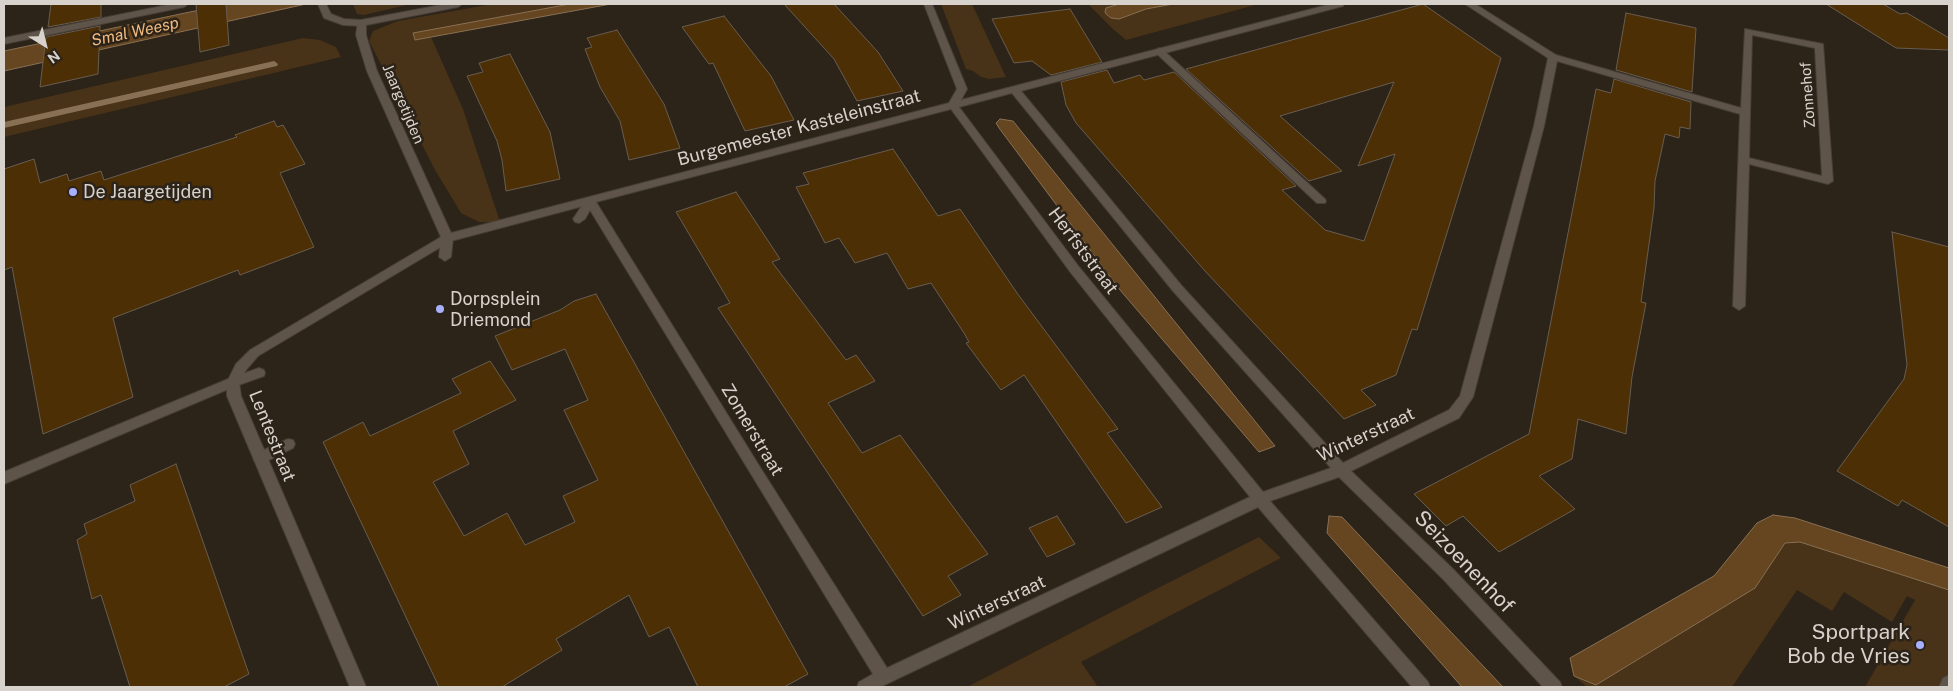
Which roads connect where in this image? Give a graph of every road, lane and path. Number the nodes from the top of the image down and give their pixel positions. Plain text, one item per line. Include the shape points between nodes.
1 (184, 4) edge
2 (458, 4) edge
3 (928, 4) edge
4 (1340, 4) edge
5 (1470, 4) edge
6 (322, 6) edge
7 (361, 23) junction
8 (4, 41) edge
9 (1159, 51) junction
10 (1553, 57) junction
11 (1014, 89) junction
12 (953, 104) junction
13 (1745, 112) junction
14 (1744, 160) junction
15 (590, 201) junction
16 (1321, 201) dead end
17 (579, 219) dead end
18 (447, 238) junction
19 (445, 258) dead end
20 (1738, 306) dead end
21 (259, 373) dead end
22 (234, 382) junction
23 (288, 444) dead end
24 (260, 458) junction
25 (1341, 470) junction
26 (4, 478) edge
27 (1260, 499) junction
28 (884, 677) junction
29 (1949, 683) edge
30 (358, 687) edge
31 (865, 687) edge
32 (1422, 687) edge
33 (1554, 687) edge
34 (1947, 687) edge

1 - 8 street
2 - 7 street
3 - 12 street via 962,89
4 - 9 street, Burgemeester Kasteleinstraat
5 - 10 street
6 - 7 street via 327,16 343,22
7 - 18 street, Jaargetijden via 361,36 372,71
9 - 11 street, Burgemeester Kasteleinstraat
9 - 16 street
10 - 13 street
10 - 25 street, Winterstraat via 1539,126 1466,397 1454,414
11 - 12 street, Burgemeester Kasteleinstraat
11 - 25 street via 1177,288
12 - 15 street, Burgemeester Kasteleinstraat
12 - 27 street, Herfststraat via 1075,270
13 - 14 street, Zonnehof
13 - 14 street, Zonnehof via 1748,31 1820,46 1828,181
14 - 20 street, Zonnehof
15 - 17 street
15 - 18 street, Burgemeester Kasteleinstraat
15 - 28 street, Zomerstraat via 626,268
18 - 19 street
18 - 22 street, Lentestraat via 254,353 241,367
21 - 22 street
22 - 24 street, Lentestraat via 234,396
22 - 26 street
23 - 24 street
24 - 30 street, Lentestraat
25 - 27 street, Winterstraat
25 - 33 street, Seizoenenhof via 1448,574
27 - 28 street, Winterstraat
27 - 32 street
28 - 31 street, Winterstraat
29 - 34 street

